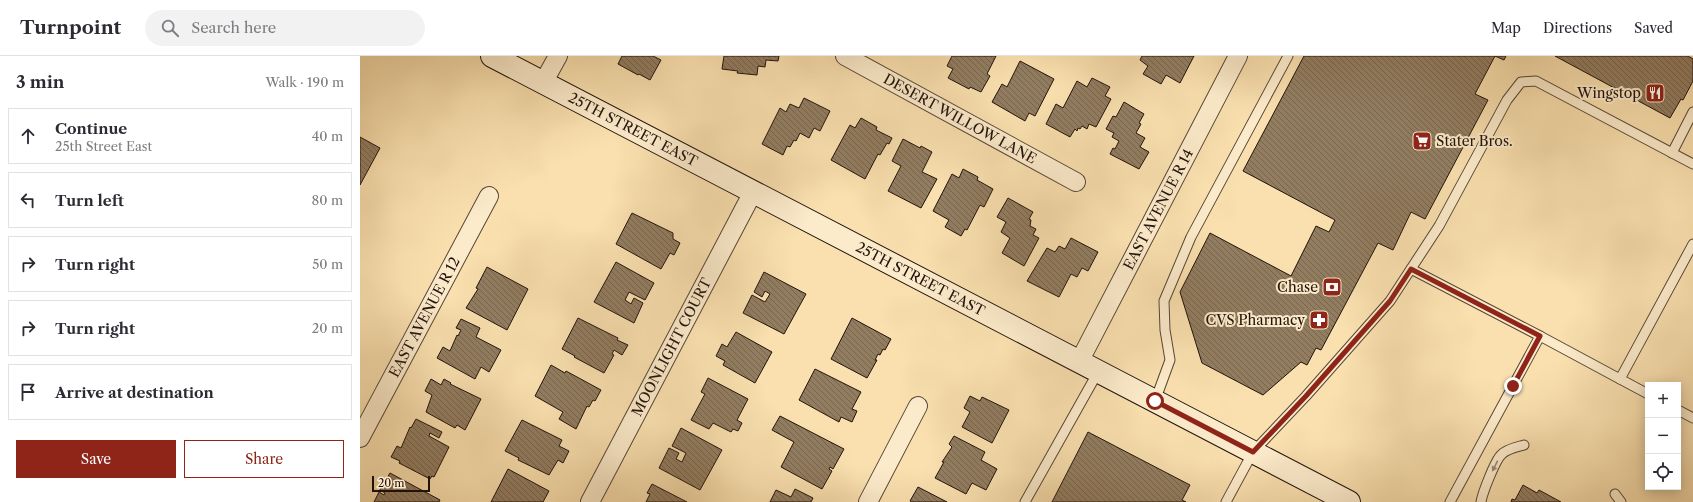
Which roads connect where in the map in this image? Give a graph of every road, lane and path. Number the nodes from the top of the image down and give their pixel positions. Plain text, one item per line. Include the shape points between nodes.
1 (492, 56) edge
2 (558, 56) edge
3 (845, 56) edge
4 (1238, 56) edge
5 (1288, 56) edge
6 (543, 83) junction
7 (1693, 112) edge
8 (1672, 153) junction
9 (1693, 164) edge
10 (1076, 182) dead end
11 (753, 192) junction
12 (490, 196) dead end
13 (1693, 244) edge
14 (1411, 269) junction
15 (1540, 336) junction
16 (1079, 362) junction
17 (1098, 372) junction
18 (1620, 379) junction
19 (1645, 392) edge
20 (1155, 401) junction
21 (918, 406) dead end
22 (1681, 412) edge
23 (1693, 418) edge
24 (360, 438) edge
25 (1524, 445) dead end
26 (1253, 452) junction
27 (1615, 494) dead end
28 (590, 502) edge
29 (868, 502) edge
30 (1025, 502) edge
31 (1226, 502) edge
32 (1349, 502) edge
33 (1450, 502) edge
34 (1481, 502) edge
35 (1621, 502) edge

1 - 6 main road, 25TH STREET EAST
2 - 6 street
3 - 10 street, DESERT WILLOW LANE
4 - 16 street, EAST AVENUE R 14
5 - 20 lane via 1191,237 1164,301 1170,360
6 - 11 main road, 25TH STREET EAST
7 - 8 lane
8 - 9 lane
8 - 14 lane via 1536,81 1521,82 1507,100 1439,226
11 - 16 main road, 25TH STREET EAST
11 - 28 street, MOONLIGHT COURT
12 - 24 street, EAST AVENUE R 12
13 - 18 lane
14 - 15 lane
14 - 26 lane via 1390,301
15 - 18 lane
15 - 33 lane
16 - 17 main road, 25TH STREET EAST
17 - 20 main road, 25TH STREET EAST
17 - 30 lane
18 - 19 lane
20 - 26 main road, 25TH STREET EAST
21 - 29 street
22 - 23 lane
25 -> 34 lane via 1501,455 1489,477
26 - 31 lane
26 - 32 main road, 25TH STREET EAST
27 - 35 lane

